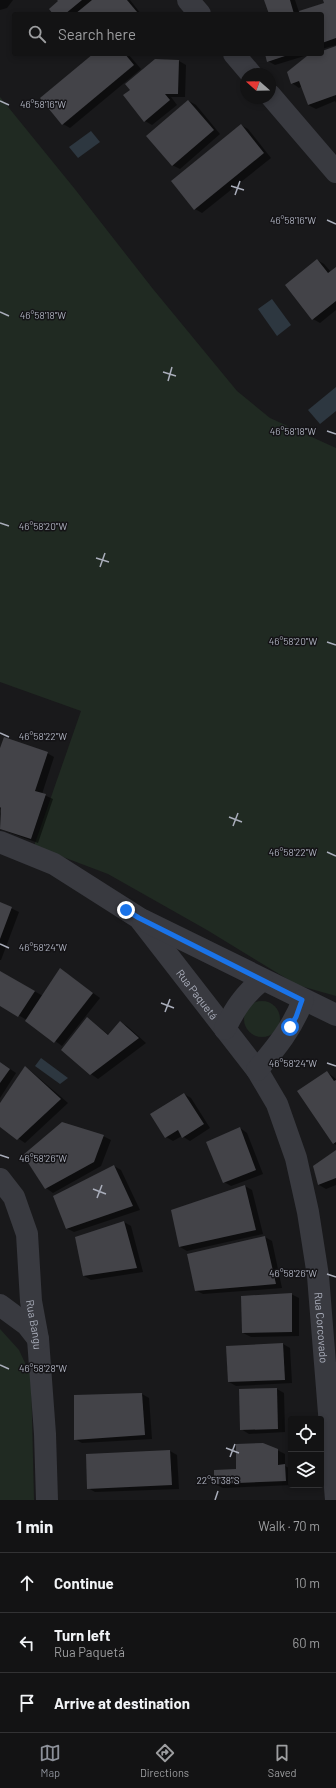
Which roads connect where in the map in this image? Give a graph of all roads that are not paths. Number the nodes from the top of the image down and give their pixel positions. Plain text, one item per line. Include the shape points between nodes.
1 (188, 0) edge
2 (198, 12) edge
3 (236, 56) edge
4 (247, 68) edge
5 (276, 103) edge
6 (336, 172) edge
7 (0, 842) edge
8 (139, 918) junction
9 (262, 980) junction
10 (302, 1000) junction
11 (336, 1015) edge
12 (225, 1029) junction
13 (257, 1070) junction
14 (0, 1180) edge
15 (0, 1304) edge
16 (38, 1339) junction
17 (47, 1500) edge
18 (336, 1500) edge

1 - 2 street
3 - 4 street
5 - 6 street
7 - 8 street, Rua Paquetá via 54,864
8 - 9 street, Rua Paquetá
8 - 12 street, Rua Paquetá
9 - 10 street, Rua Paquetá
9 - 12 street via 246,993
10 - 11 street, Rua Paquetá
10 - 13 street via 296,1017 278,1047
12 - 13 street, Rua Paquetá
13 - 18 street, Rua Corcovado via 277,1104 296,1158 308,1212 318,1276
14 - 16 street, Rua Bangu via 14,1197 27,1234 32,1301
15 - 16 street via 27,1325
16 - 17 street, Rua Bangu

